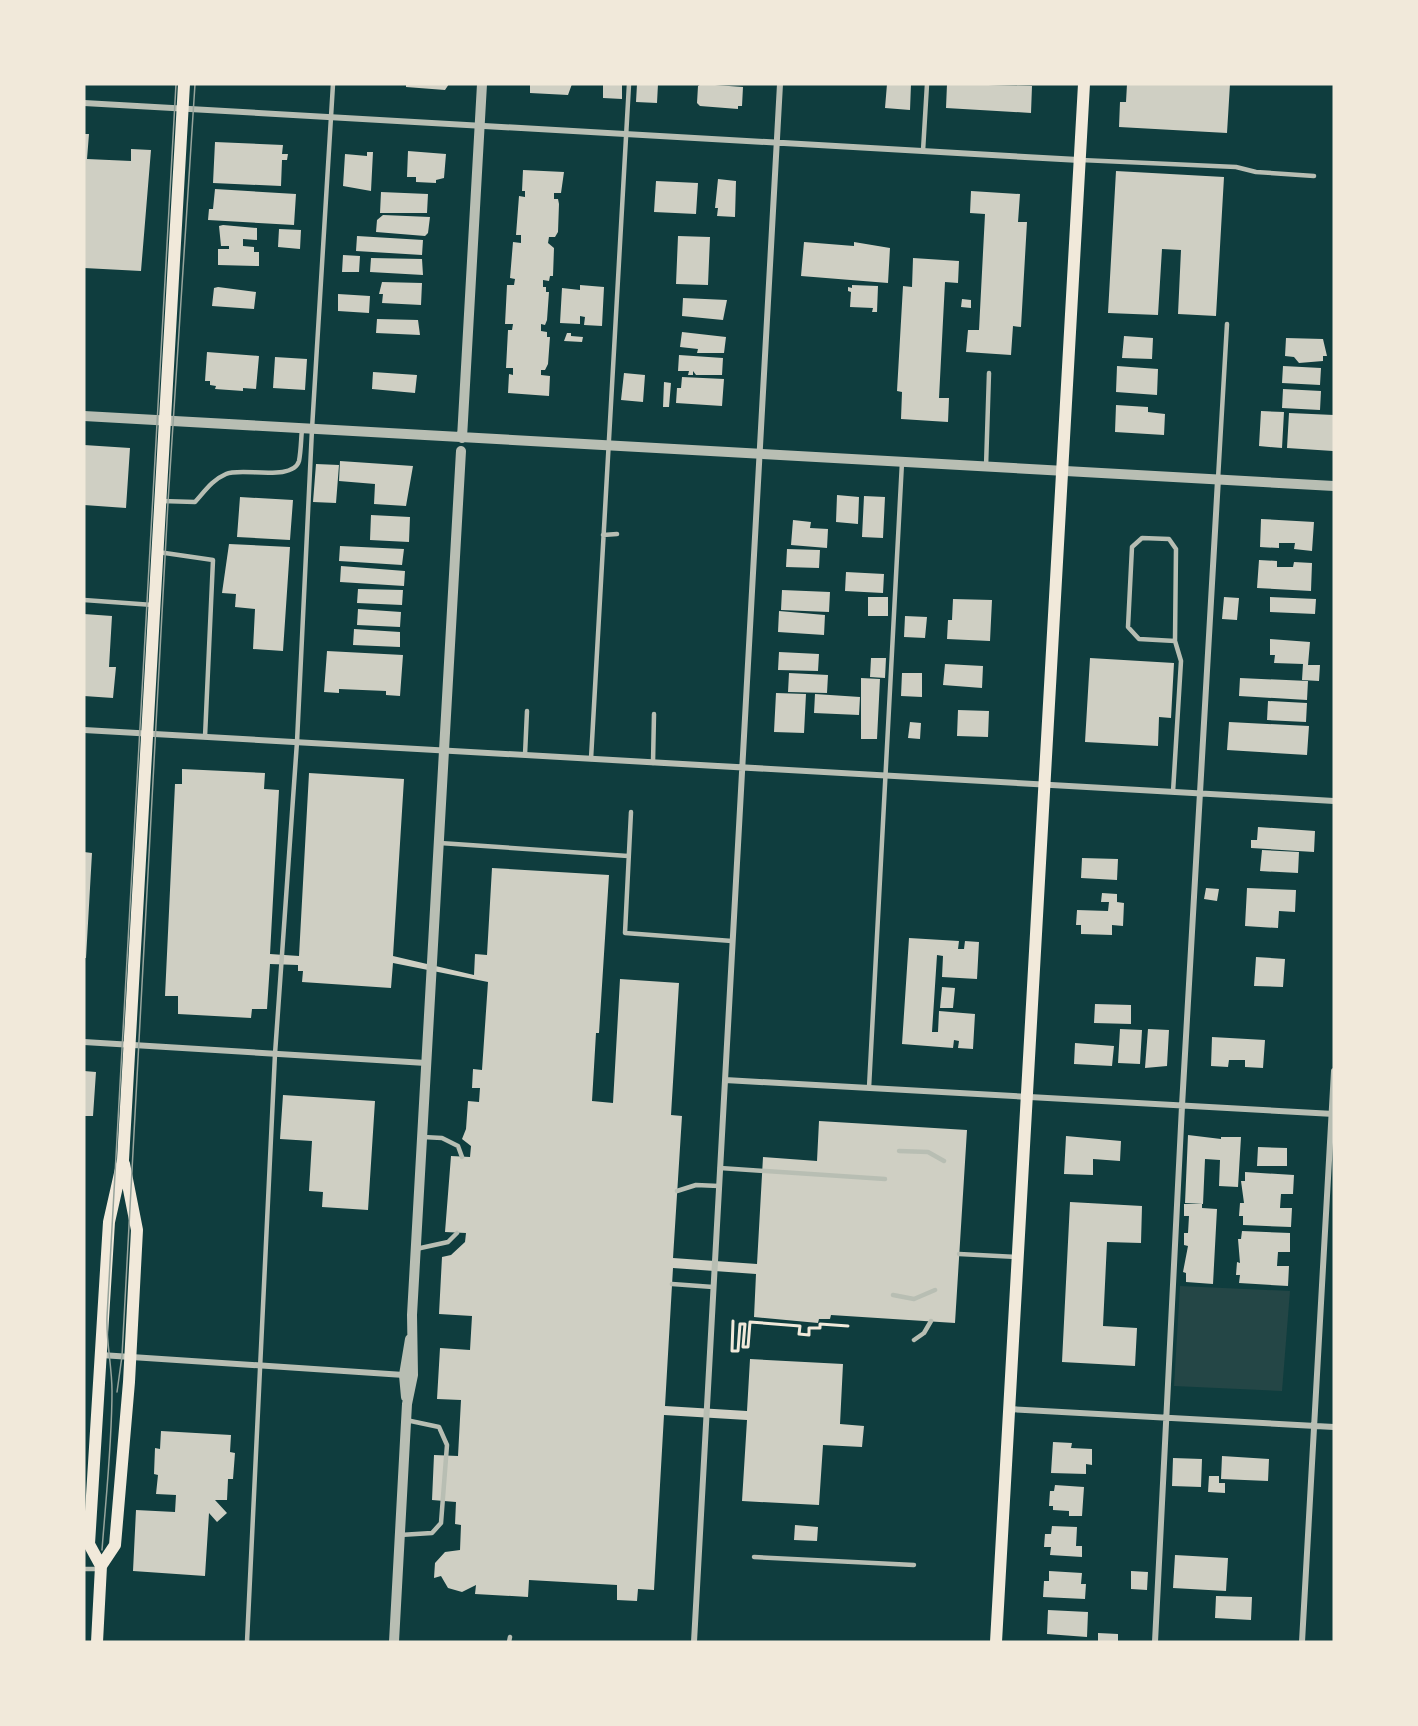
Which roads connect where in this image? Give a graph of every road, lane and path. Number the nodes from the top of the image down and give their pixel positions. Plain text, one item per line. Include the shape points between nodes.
1 (184, 84) edge
2 (333, 84) edge
3 (482, 84) edge
4 (629, 84) edge
5 (780, 84) edge
6 (927, 84) edge
7 (1084, 84) edge
8 (84, 103) edge
9 (183, 109) junction
10 (331, 117) junction
11 (479, 125) junction
12 (626, 134) junction
13 (777, 142) junction
14 (923, 151) junction
15 (1079, 159) junction
16 (1314, 176) dead end
17 (1227, 324) dead end
18 (989, 373) dead end
19 (84, 416) edge
20 (165, 420) junction
21 (307, 429) junction
22 (445, 437) junction
23 (462, 438) junction
24 (477, 439) junction
25 (608, 446) junction
26 (461, 451) junction
27 (759, 454) junction
28 (902, 462) junction
29 (986, 467) junction
30 (1060, 471) junction
31 (1218, 479) junction
32 (1334, 486) edge
33 (161, 501) junction
34 (617, 534) dead end
35 (603, 535) junction
36 (158, 552) junction
37 (84, 600) edge
38 (155, 605) junction
39 (1175, 641) junction
40 (527, 711) dead end
41 (654, 714) dead end
42 (84, 730) edge
43 (148, 734) junction
44 (204, 737) junction
45 (297, 742) junction
46 (444, 751) junction
47 (525, 755) junction
48 (591, 759) junction
49 (653, 763) junction
50 (742, 768) junction
51 (887, 776) junction
52 (1045, 784) junction
53 (1173, 792) junction
54 (1200, 793) junction
55 (1334, 801) edge
56 (631, 812) dead end
57 (439, 843) junction
58 (628, 856) junction
59 (732, 941) junction
60 (84, 1042) edge
61 (130, 1046) junction
62 (275, 1054) junction
63 (426, 1063) junction
64 (1334, 1071) edge
65 (725, 1080) junction
66 (870, 1088) junction
67 (1027, 1096) junction
68 (1182, 1106) junction
69 (1333, 1114) edge
70 (422, 1137) junction
71 (899, 1151) dead end
72 (462, 1157) dead end
73 (123, 1160) junction
74 (944, 1161) dead end
75 (720, 1168) junction
76 (885, 1179) dead end
77 (719, 1186) junction
78 (677, 1191) dead end
79 (457, 1233) dead end
80 (416, 1249) junction
81 (960, 1254) dead end
82 (1018, 1257) junction
83 (672, 1284) dead end
84 (713, 1287) junction
85 (935, 1290) dead end
86 (893, 1295) dead end
87 (733, 1321) dead end
88 (931, 1321) dead end
89 (848, 1326) dead end
90 (411, 1336) junction
91 (914, 1340) dead end
92 (100, 1355) junction
93 (130, 1357) junction
94 (260, 1365) junction
95 (404, 1375) junction
96 (407, 1404) junction
97 (1010, 1409) junction
98 (1166, 1418) junction
99 (406, 1420) junction
100 (1314, 1426) junction
101 (1334, 1427) edge
102 (400, 1535) junction
103 (753, 1557) dead end
104 (914, 1566) dead end
105 (101, 1568) junction
106 (84, 1569) edge
107 (97, 1642) edge
108 (247, 1642) edge
109 (394, 1642) edge
110 (694, 1642) edge
111 (996, 1642) edge
112 (1155, 1642) edge
113 (1302, 1642) edge

1 - 9 main road
2 - 10 lane
3 - 11 street
4 - 12 lane
5 - 13 street
6 - 14 lane
7 - 15 main road
8 - 9 street
9 - 10 street
9 - 20 main road
10 - 11 street
10 - 21 lane
11 - 12 street
11 - 23 street
12 - 13 street
12 - 25 lane
13 - 14 street
13 - 27 street
14 - 15 street
15 - 16 lane via 1236,167
15 - 30 main road
17 - 31 lane
18 - 29 lane
19 - 20 street
20 - 21 street
20 - 33 main road
21 - 22 street
21 - 33 lane via 299,463 286,472 228,473 211,482 195,502
21 - 45 lane
22 - 23 street
22 - 26 street
23 - 24 street
24 - 25 street
24 - 26 street
25 - 27 street
25 - 35 lane
26 - 46 street
27 - 28 street
27 - 50 street
28 - 29 street
28 - 51 lane
29 - 30 street
30 - 31 street
30 - 52 main road
31 - 32 street
31 - 54 street
33 - 36 main road
34 - 35 lane
35 - 48 lane
36 - 38 main road
36 - 44 lane via 213,560
37 - 38 lane
38 - 43 main road
39 - 39 lane via 1176,549 1169,539 1142,538 1132,547 1128,627 1139,639
39 - 53 lane via 1181,661
40 - 47 lane
41 - 49 lane
42 - 43 street
43 - 44 street
43 - 61 main road
44 - 45 street
45 - 46 street
45 - 62 lane
46 - 47 street
46 - 57 street
47 - 48 street
48 - 49 street
49 - 50 street
50 - 51 street
50 - 59 street
51 - 52 street
51 - 66 lane
52 - 53 street
52 - 67 main road
53 - 54 street
54 - 55 street
54 - 68 street
56 - 58 lane
57 - 58 lane
57 - 63 street
58 - 59 lane via 625,933
59 - 65 street
60 - 61 street
61 - 62 street
61 - 73 main road
62 - 63 street
62 - 94 lane
63 - 70 street
64 - 69 street
65 - 66 street
65 - 75 street
66 - 67 street
67 - 68 street
67 - 82 main road
68 - 69 street
68 - 98 street
69 - 100 street
70 - 72 lane via 442,1138 458,1146
70 - 80 street
71 - 74 lane via 928,1152
73 - 92 main road via 109,1222
73 - 93 main road via 137,1230
75 - 76 lane
75 - 77 street
77 - 78 lane via 696,1185
77 - 84 street
79 - 80 lane via 448,1242
80 - 90 street
81 - 82 lane
82 - 97 main road
83 - 84 lane
84 - 110 street
85 - 86 lane via 914,1299
87 - 89 path via 732,1351 738,1351 740,1324 745,1324 743,1347 748,1347 750,1322 800,1326 799,1334 809,1335 809,1328 820,1328 820,1323
88 - 91 lane
90 - 95 street
90 - 96 street via 413,1375
92 - 93 street
92 - 105 main road via 89,1544
93 - 94 street
93 - 105 main road via 115,1545
94 - 95 street
94 - 108 lane
95 - 96 street
96 - 99 street
97 - 98 street
97 - 111 main road
98 - 100 street
98 - 112 street
99 - 102 street
99 - 102 lane via 439,1427 447,1445 441,1523 432,1533
100 - 101 street
100 - 113 street
102 - 109 street
103 - 104 lane
105 - 106 lane
105 - 107 main road

